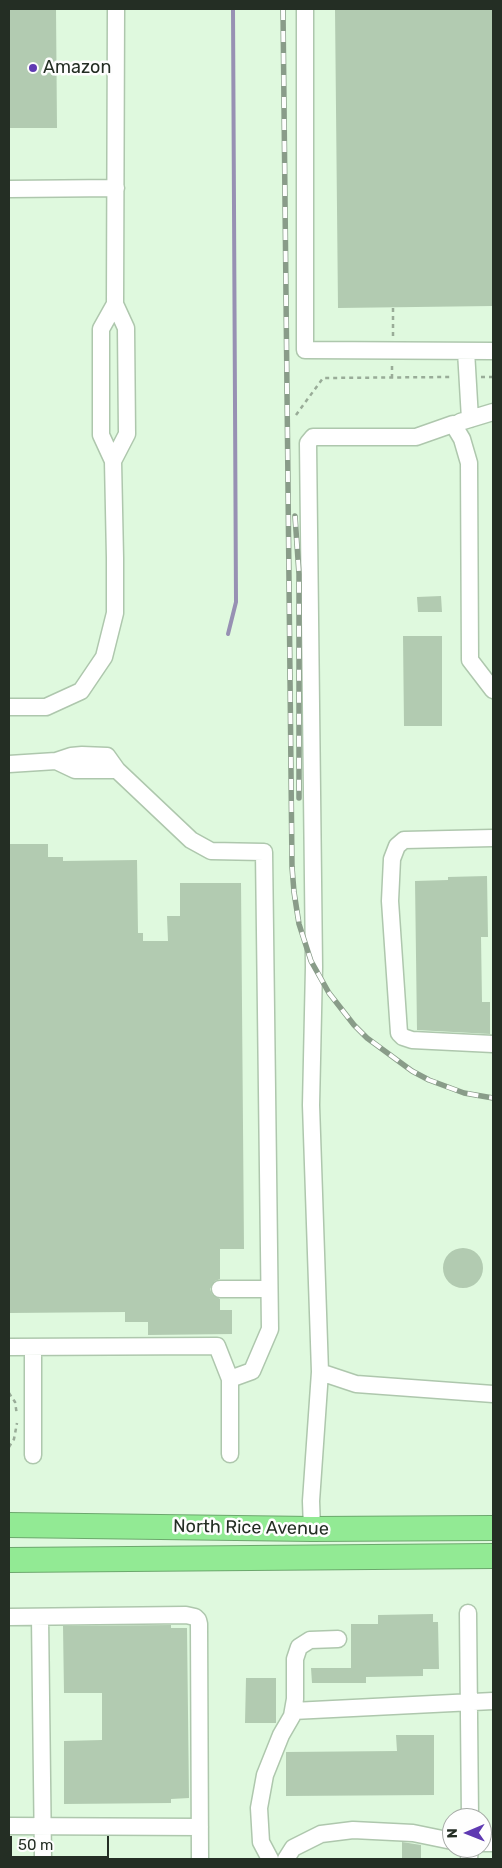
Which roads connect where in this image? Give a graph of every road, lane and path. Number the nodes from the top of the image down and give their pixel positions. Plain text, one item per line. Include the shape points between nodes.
1 (116, 9) edge
2 (305, 9) edge
3 (116, 188) junction
4 (9, 189) edge
5 (115, 304) junction
6 (466, 351) junction
7 (493, 351) edge
8 (468, 377) junction
9 (493, 377) edge
10 (493, 412) edge
11 (296, 415) dead end
12 (470, 420) junction
13 (453, 424) junction
14 (113, 461) junction
15 (493, 690) edge
16 (9, 707) edge
17 (9, 764) edge
18 (493, 838) edge
19 (493, 1044) edge
20 (220, 1289) dead end
21 (269, 1289) junction
22 (9, 1347) edge
23 (33, 1347) junction
24 (320, 1372) junction
25 (230, 1378) junction
26 (9, 1393) edge
27 (493, 1394) edge
28 (9, 1447) edge
29 (230, 1454) dead end
30 (34, 1455) dead end
31 (9, 1525) edge
32 (493, 1528) edge
33 (312, 1529) junction
34 (493, 1556) edge
35 (9, 1560) edge
36 (468, 1613) dead end
37 (9, 1617) edge
38 (40, 1617) junction
39 (338, 1639) dead end
40 (493, 1700) edge
41 (469, 1702) junction
42 (293, 1710) junction
43 (470, 1808) edge
44 (9, 1826) edge
45 (43, 1826) junction
46 (200, 1827) junction
47 (442, 1839) edge
48 (43, 1859) edge
49 (200, 1859) edge
50 (270, 1859) edge
51 (286, 1859) edge

1 - 3 lane
2 - 6 lane via 304,350
3 - 4 lane
3 - 5 lane
5 - 14 lane via 126,328 127,434
5 - 14 lane via 101,329 101,435
6 - 7 lane
6 - 8 lane
8 - 9 path
8 - 11 path via 323,378
8 - 12 lane
10 - 12 lane
12 - 13 lane
13 - 15 lane via 462,439 469,464 470,660
13 - 24 lane via 416,438 313,437 308,443 314,967 311,1105
14 - 16 lane via 115,613 104,657 81,691 46,707
17 - 21 lane via 56,761 74,770 117,770 191,840 211,851 264,852
18 - 19 lane via 404,840 397,846 392,859 390,901 400,1033 412,1040
20 - 21 lane
21 - 25 lane via 270,1329 252,1371
22 - 23 lane
23 - 25 lane via 217,1346
23 - 30 lane
24 - 27 lane via 356,1384
24 - 33 lane
25 - 29 lane
26 - 28 path via 15,1402 18,1418
31 - 33 highway, North Rice Avenue
32 - 33 highway, North Rice Avenue
34 - 35 highway, North Rice Avenue
36 - 41 lane
37 - 38 lane
38 - 45 lane
38 - 46 lane via 186,1614 198,1620
39 - 42 lane via 310,1640 299,1647 294,1659
40 - 41 lane
41 - 42 lane
41 - 43 lane
42 - 50 lane via 265,1774 259,1808 261,1842
44 - 45 lane
45 - 46 lane
45 - 48 lane
46 - 49 lane
47 - 51 lane via 413,1833 353,1830 321,1834 293,1848

